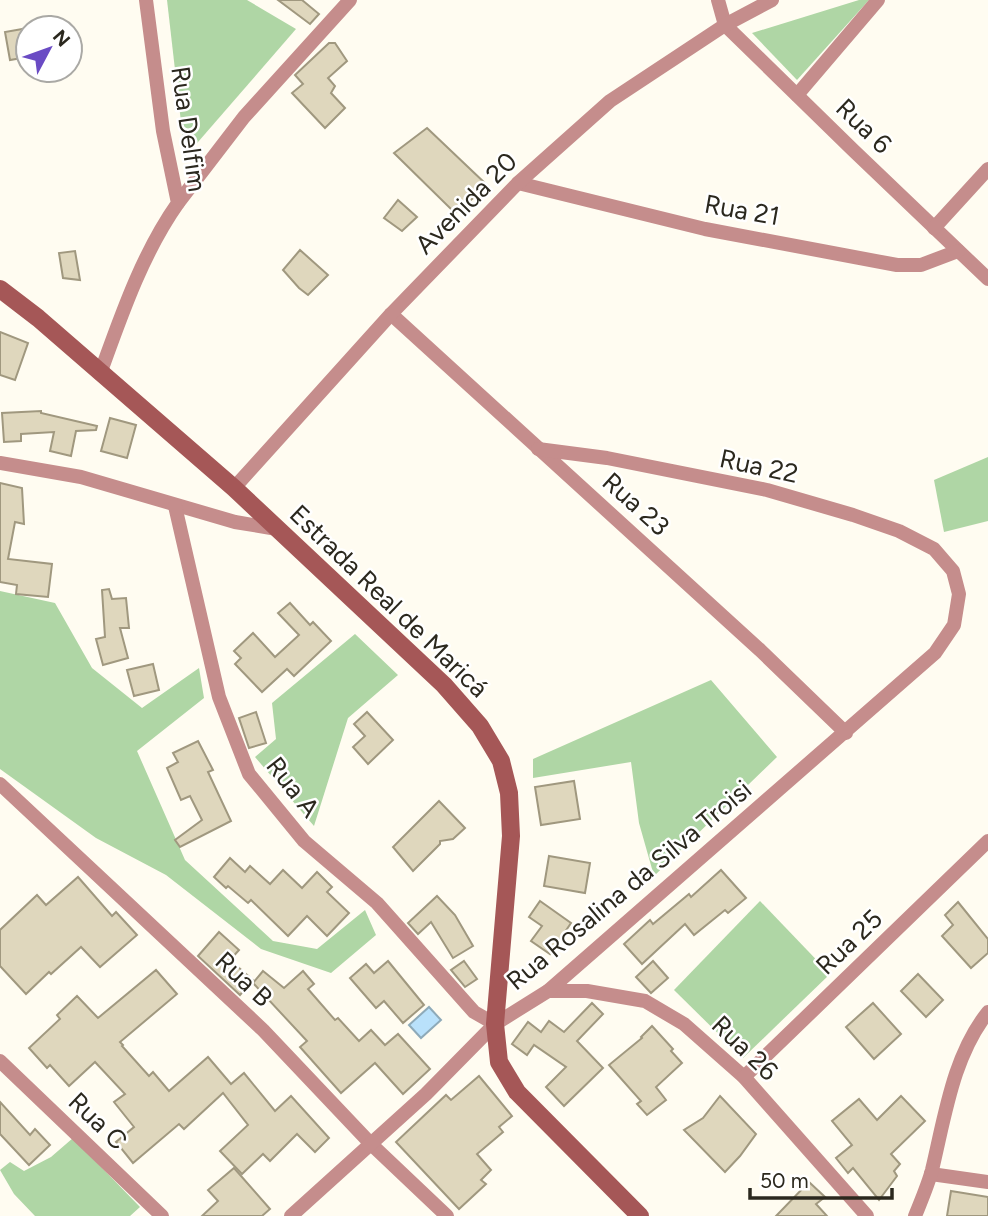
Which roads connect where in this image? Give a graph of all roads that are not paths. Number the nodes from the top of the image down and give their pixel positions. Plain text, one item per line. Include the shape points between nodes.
1 (146, 0) edge
2 (350, 0) edge
3 (718, 0) edge
4 (772, 0) edge
5 (878, 0) edge
6 (726, 25) junction
7 (797, 95) junction
8 (988, 169) edge
9 (518, 183) junction
10 (178, 203) junction
11 (934, 228) junction
12 (958, 251) junction
13 (988, 279) edge
14 (0, 289) edge
15 (391, 314) junction
16 (100, 374) junction
17 (538, 449) junction
18 (0, 463) edge
19 (234, 488) junction
20 (175, 506) junction
21 (276, 529) junction
22 (953, 571) joint
23 (846, 733) junction
24 (0, 784) edge
25 (988, 841) edge
26 (548, 991) junction
27 (988, 1012) edge
28 (495, 1024) junction
29 (0, 1061) edge
30 (744, 1077) junction
31 (372, 1144) junction
32 (931, 1174) junction
33 (988, 1182) edge
34 (162, 1216) edge
35 (290, 1216) edge
36 (447, 1216) edge
37 (640, 1216) edge
38 (867, 1216) edge
39 (915, 1216) edge

1 - 10 street, Rua Delfim via 163,131
2 - 10 street via 244,117
3 - 6 street, Rua 6
4 - 6 street, Avenida 20
5 - 7 street
6 - 7 street, Rua 6
6 - 9 street, Avenida 20 via 610,101
7 - 11 street, Rua 6
8 - 11 street
9 - 12 street, Rua 21 via 705,229 897,265 921,265
9 - 15 street, Avenida 20
10 - 16 street, Rua Delfim via 155,240
11 - 12 street, Rua 6
12 - 13 street, Rua 6
14 - 16 main road, Estrada Real de Maricá
15 - 17 street, Rua 23
15 - 19 street, Avenida 20
16 - 19 main road, Estrada Real de Maricá
17 - 22 street, Rua 22 via 766,490 853,514 934,549
17 - 23 street, Rua 23
18 - 20 street via 81,477
19 - 21 main road, Estrada Real de Maricá
20 - 21 street
20 - 28 street, Rua A via 219,697 249,774 304,841 377,903 474,1012
21 - 28 main road, Estrada Real de Maricá via 444,685 480,726 501,761 509,793 511,836
22 - 23 street, Rua Rosalina da Silva Troisi via 959,594 954,625 935,653
23 - 26 street, Rua Rosalina da Silva Troisi
24 - 31 street, Rua B via 263,1030
25 - 30 street, Rua 25
26 - 28 street, Rua Rosalina da Silva Troisi
26 - 30 street, Rua 26 via 587,991 645,1001 684,1024
27 - 32 street via 954,1078
28 - 31 street, Rua Rosalina da Silva Troisi
28 - 37 main road, Estrada Real de Maricá via 499,1062 517,1092
29 - 34 street, Rua C
30 - 38 street, Rua 26
31 - 35 street, Rua Rosalina da Silva Troisi
31 - 36 street, Rua B
32 - 33 street
32 - 39 street

